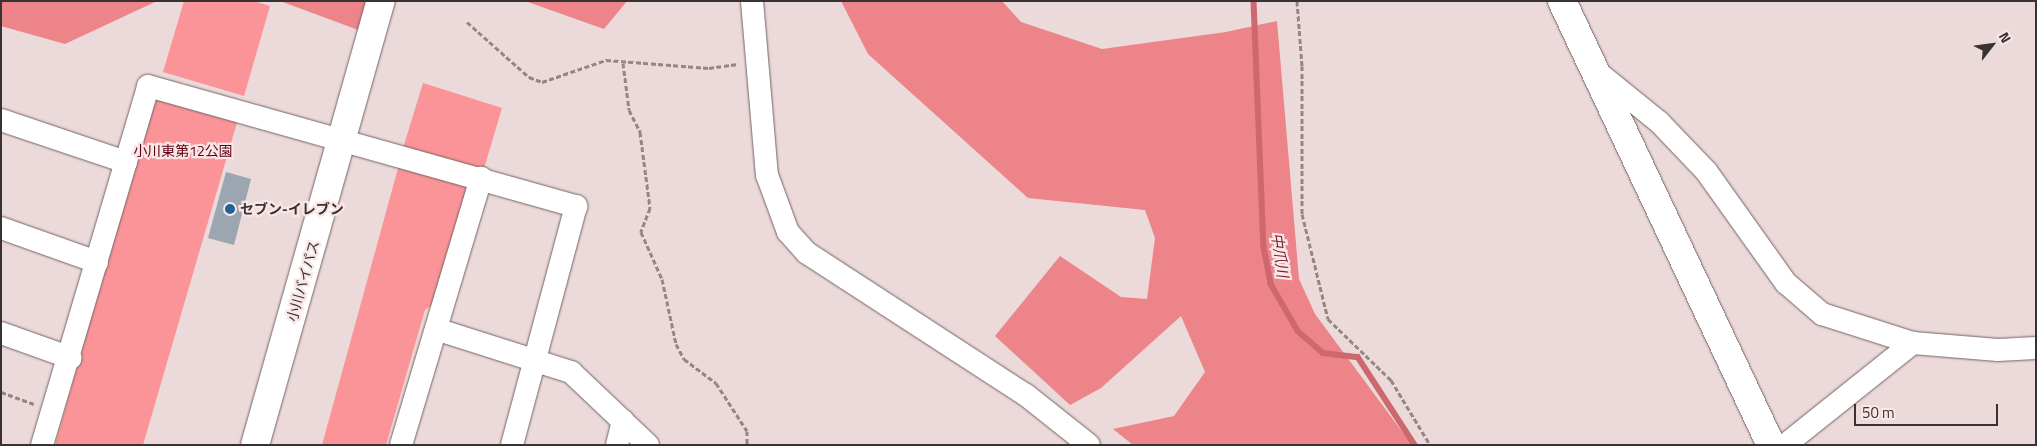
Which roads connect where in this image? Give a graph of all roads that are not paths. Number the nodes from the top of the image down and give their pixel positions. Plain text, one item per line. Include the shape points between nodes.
1 (382, 1) edge
2 (752, 1) edge
3 (1562, 1) edge
4 (1589, 66) junction
5 (1, 120) edge
6 (344, 139) junction
7 (126, 162) junction
8 (481, 178) junction
9 (1, 228) edge
10 (97, 262) junction
11 (436, 329) junction
12 (1, 333) edge
13 (1913, 343) junction
14 (2036, 348) edge
15 (71, 358) junction
16 (537, 358) junction
17 (623, 421) junction
18 (42, 445) edge
19 (255, 445) edge
20 (401, 445) edge
21 (512, 445) edge
22 (617, 445) edge
23 (648, 445) edge
24 (1089, 445) edge
25 (1771, 445) edge
26 (1785, 445) edge

1 - 6 main road, 小川バイパス
2 - 24 street via 767,175 788,232 807,253 1026,395
3 - 4 main road
4 - 13 street via 1659,122 1706,171 1786,283 1822,314
4 - 25 main road
5 - 7 street
6 - 7 street via 148,86
6 - 8 street
6 - 19 main road, 小川バイパス
7 - 10 street
8 - 11 street
8 - 16 street via 576,206
9 - 10 street
10 - 15 street
11 - 16 street
11 - 20 street
12 - 15 street
13 - 14 street via 1998,350
13 - 26 street
15 - 18 street
16 - 17 street via 571,372
16 - 21 street
17 - 22 street
17 - 23 street

